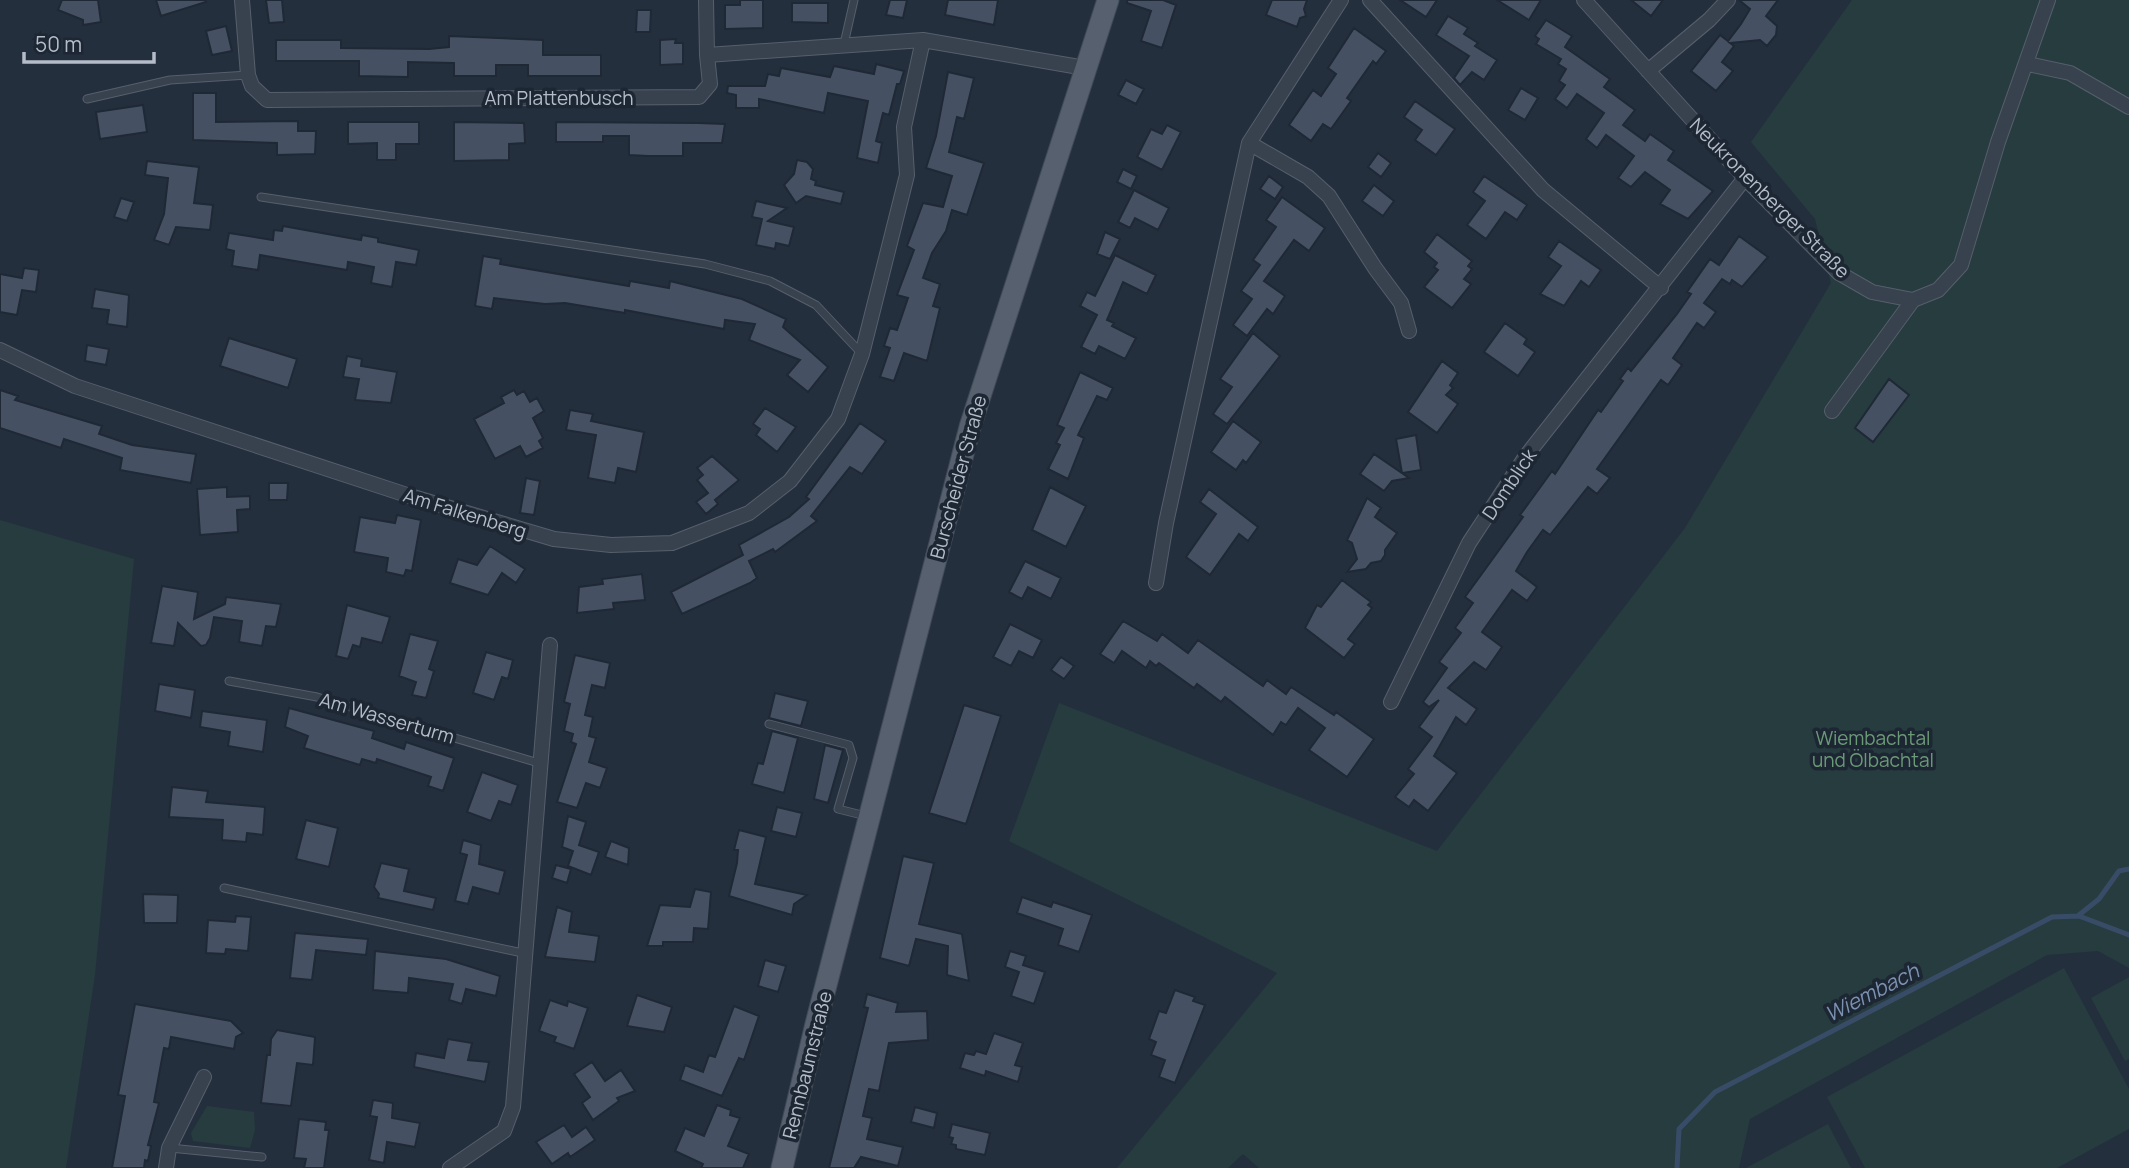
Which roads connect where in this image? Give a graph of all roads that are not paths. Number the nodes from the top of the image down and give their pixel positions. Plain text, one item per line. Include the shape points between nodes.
1 (242, 0) edge
2 (706, 0) edge
3 (854, 0) edge
4 (1108, 0) edge
5 (1341, 0) edge
6 (1370, 0) edge
7 (1584, 0) edge
8 (1728, 0) edge
9 (2048, 0) edge
10 (923, 40) junction
11 (844, 44) junction
12 (707, 55) junction
13 (2028, 64) junction
14 (1085, 68) junction
15 (1648, 71) junction
16 (248, 75) junction
17 (87, 99) dead end
18 (2129, 107) edge
19 (1249, 143) junction
20 (1745, 178) junction
21 (261, 197) dead end
22 (1661, 288) junction
23 (1913, 300) junction
24 (1409, 331) dead end
25 (0, 350) edge
26 (862, 354) junction
27 (1832, 411) dead end
28 (1156, 583) dead end
29 (550, 645) dead end
30 (229, 681) dead end
31 (1391, 702) dead end
32 (769, 724) dead end
33 (542, 764) junction
34 (870, 817) junction
35 (224, 888) dead end
36 (527, 954) junction
37 (832, 961) joint
38 (204, 1077) dead end
39 (169, 1148) junction
40 (262, 1157) dead end
41 (166, 1168) edge
42 (450, 1168) edge
43 (782, 1168) edge

1 - 16 street
2 - 12 street
3 - 11 lane
4 - 14 main road, Burscheider Straße
5 - 19 street
6 - 22 street via 1543,190
7 - 15 street, Neukronenberger Straße
8 - 15 street
9 - 13 street
10 - 11 street
10 - 14 street
10 - 26 street, Am Falkenberg via 904,127 907,175
11 - 12 street
12 - 16 street, Am Plattenbusch via 710,84 699,97 267,100
13 - 18 street via 2070,73
13 - 23 street via 1998,142 1961,265 1938,290
14 - 34 main road, Burscheider Straße via 970,427
15 - 20 street, Neukronenberger Straße
16 - 17 lane via 170,80
19 - 24 street via 1308,177 1329,196 1401,303
19 - 28 street
20 - 22 street, Domblick
20 - 23 street, Neukronenberger Straße via 1847,279 1872,292
21 - 26 lane via 705,264 770,281 816,305
22 - 31 street, Domblick via 1526,456 1469,543
23 - 27 street
25 - 26 street, Am Falkenberg via 75,386 413,497 554,539 611,545 672,543 748,513 790,481 838,419
29 - 33 street
30 - 33 lane, Am Wasserturm via 317,697
32 - 34 lane via 849,745 853,758 838,809
33 - 36 street
34 - 37 main road, Burscheider Straße
35 - 36 lane
36 - 42 street via 513,1107 504,1131
37 - 43 main road, Rennbaumstraße
38 - 39 street
39 - 40 lane
39 - 41 street

